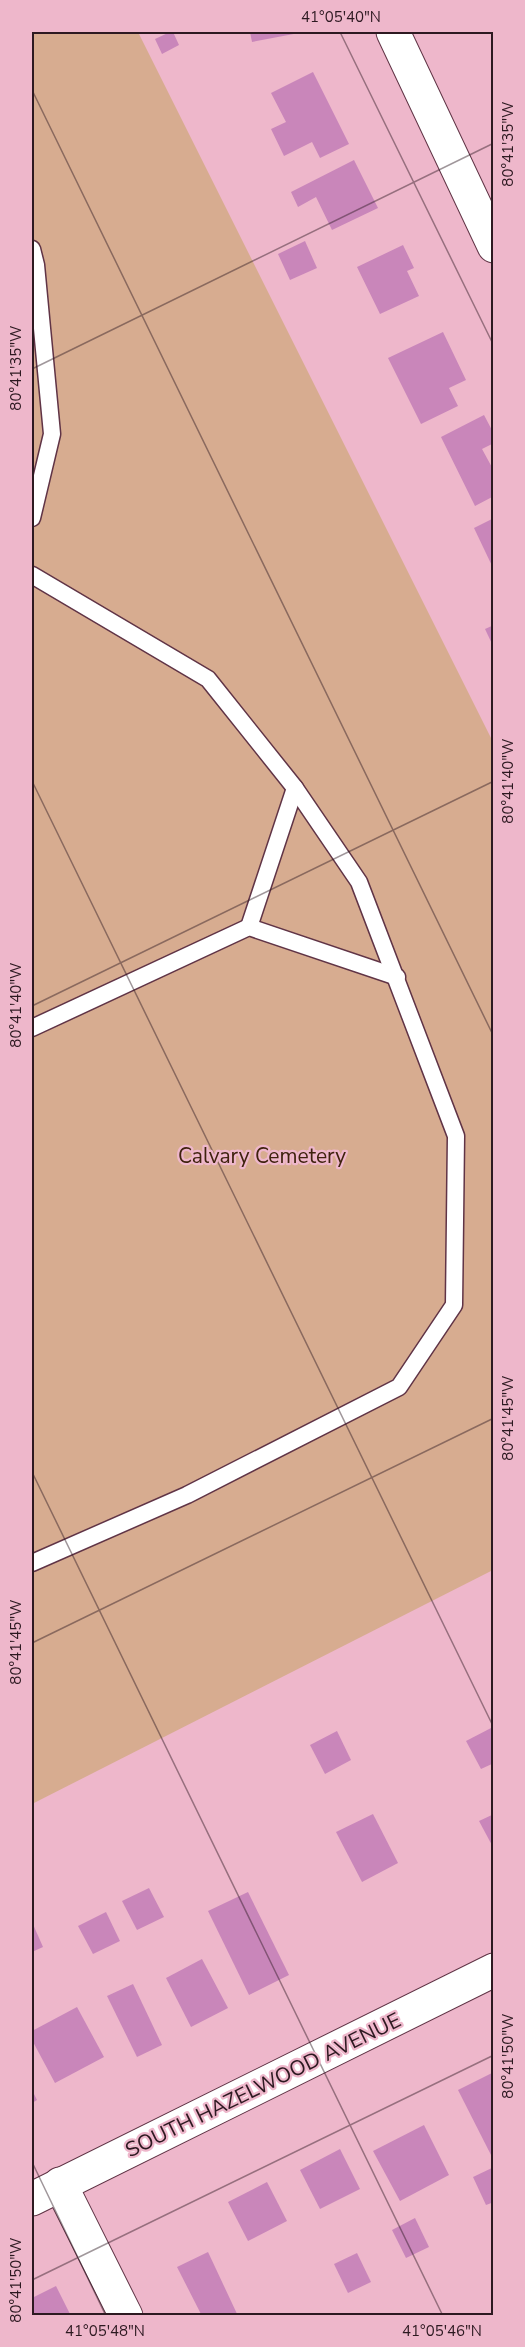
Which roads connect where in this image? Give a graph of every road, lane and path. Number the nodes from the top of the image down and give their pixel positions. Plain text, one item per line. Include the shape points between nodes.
1 (393, 32) edge
2 (494, 246) edge
3 (32, 249) edge
4 (32, 518) edge
5 (32, 575) edge
6 (295, 788) junction
7 (249, 927) junction
8 (397, 977) junction
9 (32, 1028) edge
10 (32, 1563) edge
11 (494, 1970) edge
12 (60, 2184) junction
13 (32, 2199) edge
14 (126, 2316) edge

1 - 2 street
3 - 4 lane via 52,434
5 - 6 lane via 208,679
6 - 7 lane
6 - 8 lane via 359,882
7 - 8 lane
7 - 9 lane
8 - 10 lane via 456,1136 454,1305 399,1387 187,1495
11 - 12 street, SOUTH HAZELWOOD AVENUE
12 - 13 street, SOUTH HAZELWOOD AVENUE
12 - 14 street

